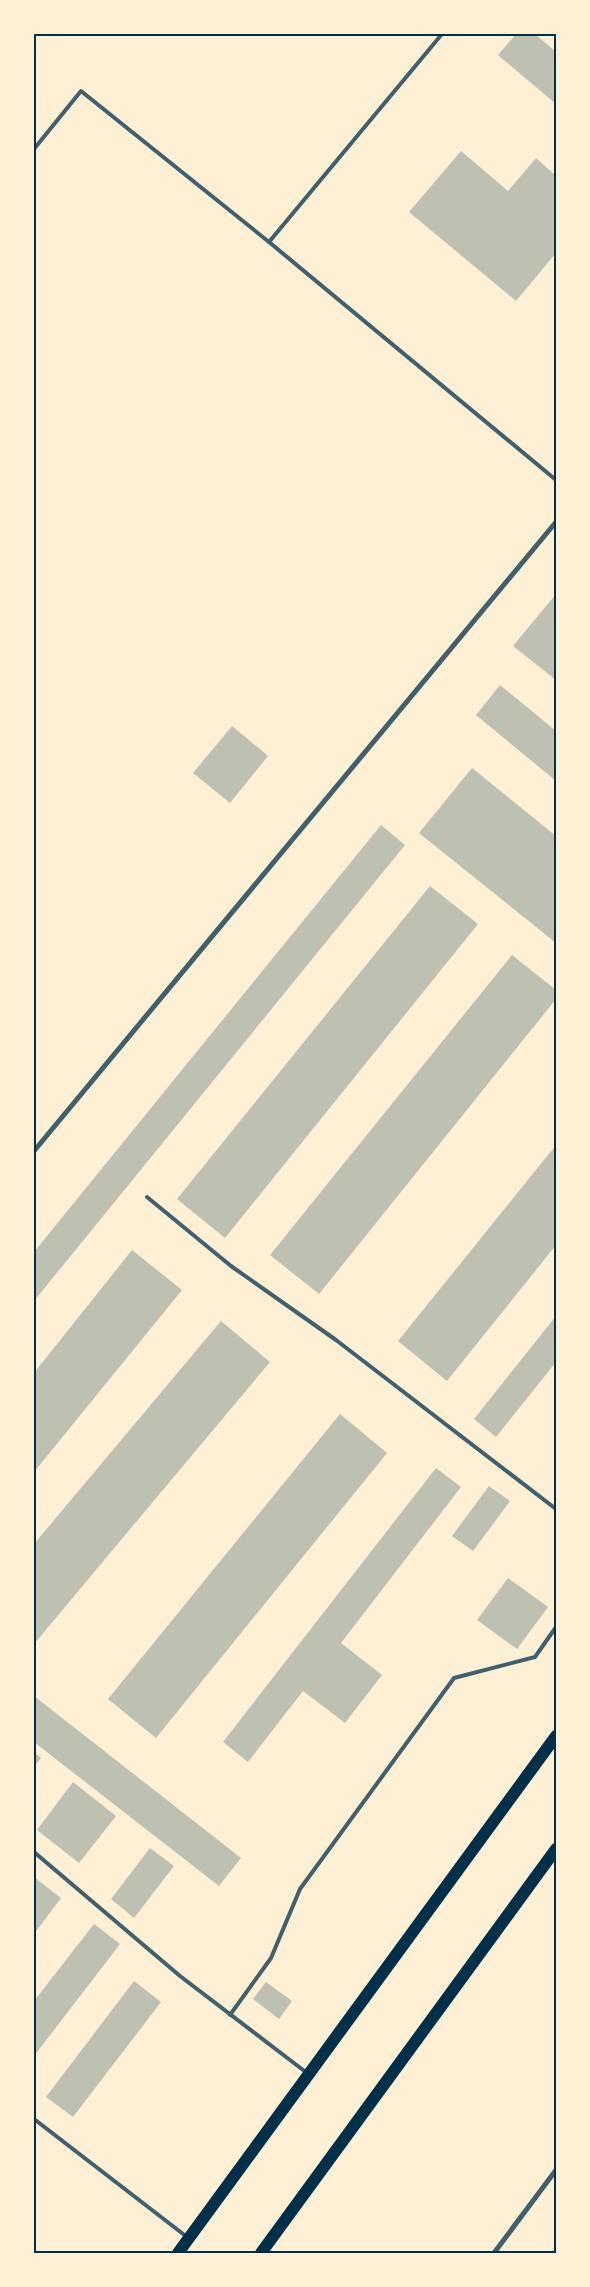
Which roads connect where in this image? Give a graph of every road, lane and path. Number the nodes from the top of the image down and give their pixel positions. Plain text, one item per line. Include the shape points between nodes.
1 (442, 34) edge
2 (34, 149) edge
3 (269, 242) junction
4 (556, 480) edge
5 (556, 522) edge
6 (34, 1151) edge
7 (147, 1197) dead end
8 (556, 1508) edge
9 (556, 1628) edge
10 (556, 1736) edge
11 (556, 1849) edge
12 (34, 1852) edge
13 (230, 2015) junction
14 (309, 2074) junction
15 (34, 2119) edge
16 (556, 2170) edge
17 (188, 2239) junction
18 (178, 2253) edge
19 (261, 2253) edge
20 (494, 2253) edge

1 - 3 lane
2 - 3 lane via 81,91
3 - 4 lane
5 - 6 street
7 - 8 lane via 230,1266 336,1340
9 - 13 lane via 535,1657 454,1678 300,1889 271,1958
10 - 14 main road
11 - 19 main road
12 - 13 lane
13 - 14 lane
14 - 17 main road
15 - 17 lane
16 - 20 street
17 - 18 main road

